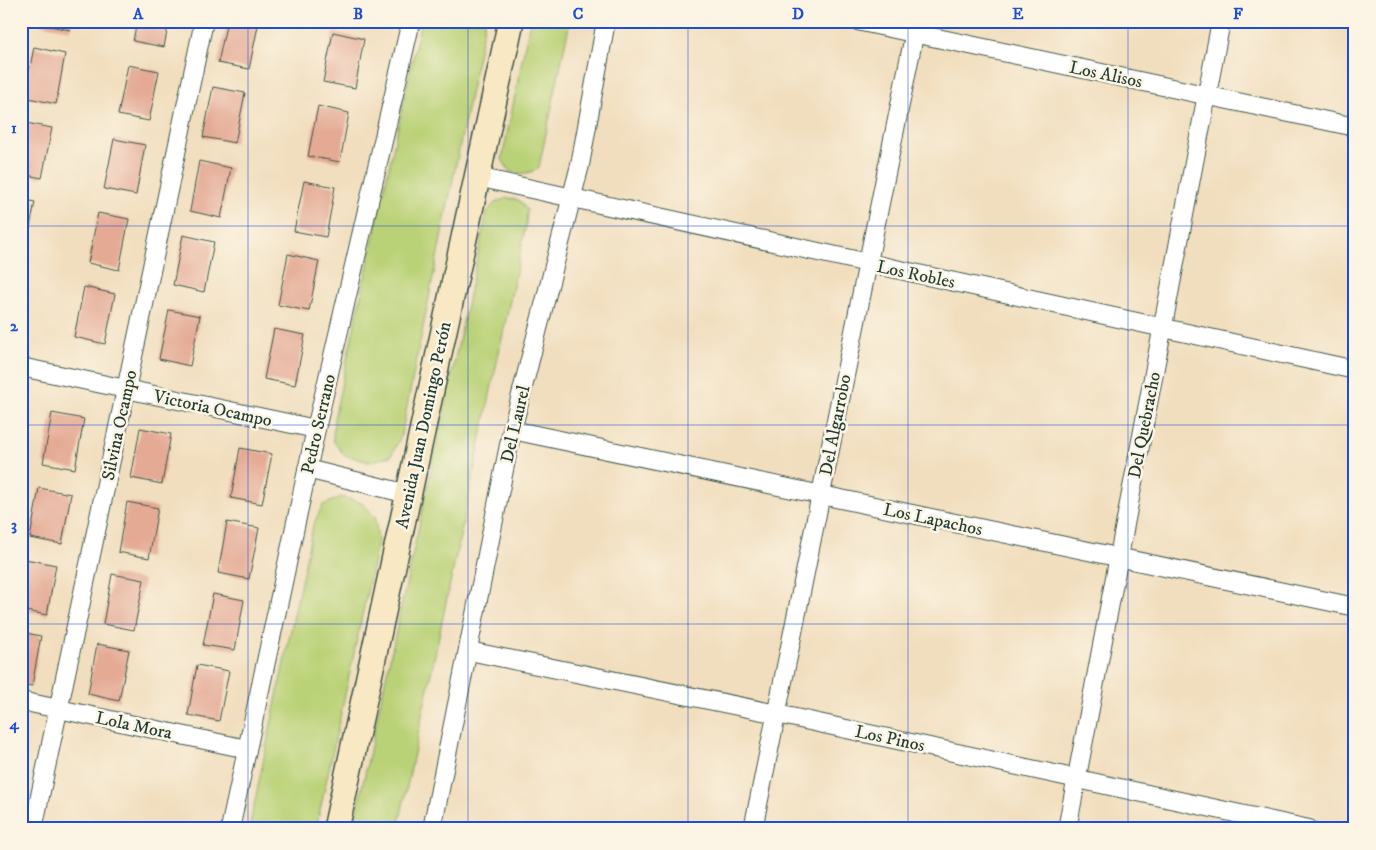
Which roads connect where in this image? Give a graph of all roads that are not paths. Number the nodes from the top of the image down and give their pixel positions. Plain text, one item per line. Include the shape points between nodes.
1 (204, 21) edge
2 (412, 21) edge
3 (511, 21) edge
4 (606, 21) edge
5 (857, 21) edge
6 (1221, 21) edge
7 (916, 28) edge
8 (1206, 95) junction
9 (1355, 127) edge
10 (477, 177) junction
11 (572, 198) junction
12 (868, 263) junction
13 (1162, 328) junction
14 (21, 367) edge
15 (1355, 370) edge
16 (127, 390) junction
17 (316, 429) junction
18 (512, 430) junction
19 (307, 469) junction
20 (408, 494) junction
21 (821, 496) junction
22 (1119, 558) junction
23 (1355, 607) edge
24 (469, 651) junction
25 (21, 701) edge
26 (58, 709) junction
27 (777, 714) junction
28 (247, 749) junction
29 (1077, 779) junction
30 (33, 829) edge
31 (230, 829) edge
32 (336, 829) edge
33 (432, 829) edge
34 (753, 829) edge
35 (1067, 829) edge
36 (1309, 829) edge

1 - 16 street, Silvina Ocampo
2 - 17 street, Pedro Serrano
3 - 10 main road, Avenida Juan Domingo Perón
4 - 11 street, Del Laurel
5 - 7 street, Los Alisos
6 - 8 street, Del Quebracho
7 - 8 street, Los Alisos
7 - 12 street, Del Algarrobo
8 - 9 street, Los Alisos
8 - 13 street, Del Quebracho
10 - 11 street, Los Robles
10 - 20 main road, Avenida Juan Domingo Perón
11 - 12 street, Los Robles
11 - 18 street, Del Laurel
12 - 13 street, Los Robles
12 - 21 street, Del Algarrobo
13 - 15 street, Los Robles
13 - 22 street, Del Quebracho
14 - 16 street, Victoria Ocampo
16 - 17 street, Victoria Ocampo
16 - 26 street, Silvina Ocampo
17 - 19 street, Pedro Serrano
18 - 21 street, Los Lapachos
18 - 24 street, Del Laurel
19 - 20 street
19 - 28 street, Pedro Serrano
20 - 32 main road, Avenida Juan Domingo Perón
21 - 22 street, Los Lapachos
21 - 27 street, Del Algarrobo
22 - 23 street, Los Lapachos
22 - 29 street, Del Quebracho
24 - 27 street, Los Pinos
24 - 33 street, Del Laurel
25 - 26 street, Lola Mora
26 - 28 street, Lola Mora
26 - 30 street, Silvina Ocampo
27 - 29 street, Los Pinos
27 - 34 street, Del Algarrobo
28 - 31 street, Pedro Serrano
29 - 35 street, Del Quebracho
29 - 36 street, Los Pinos

